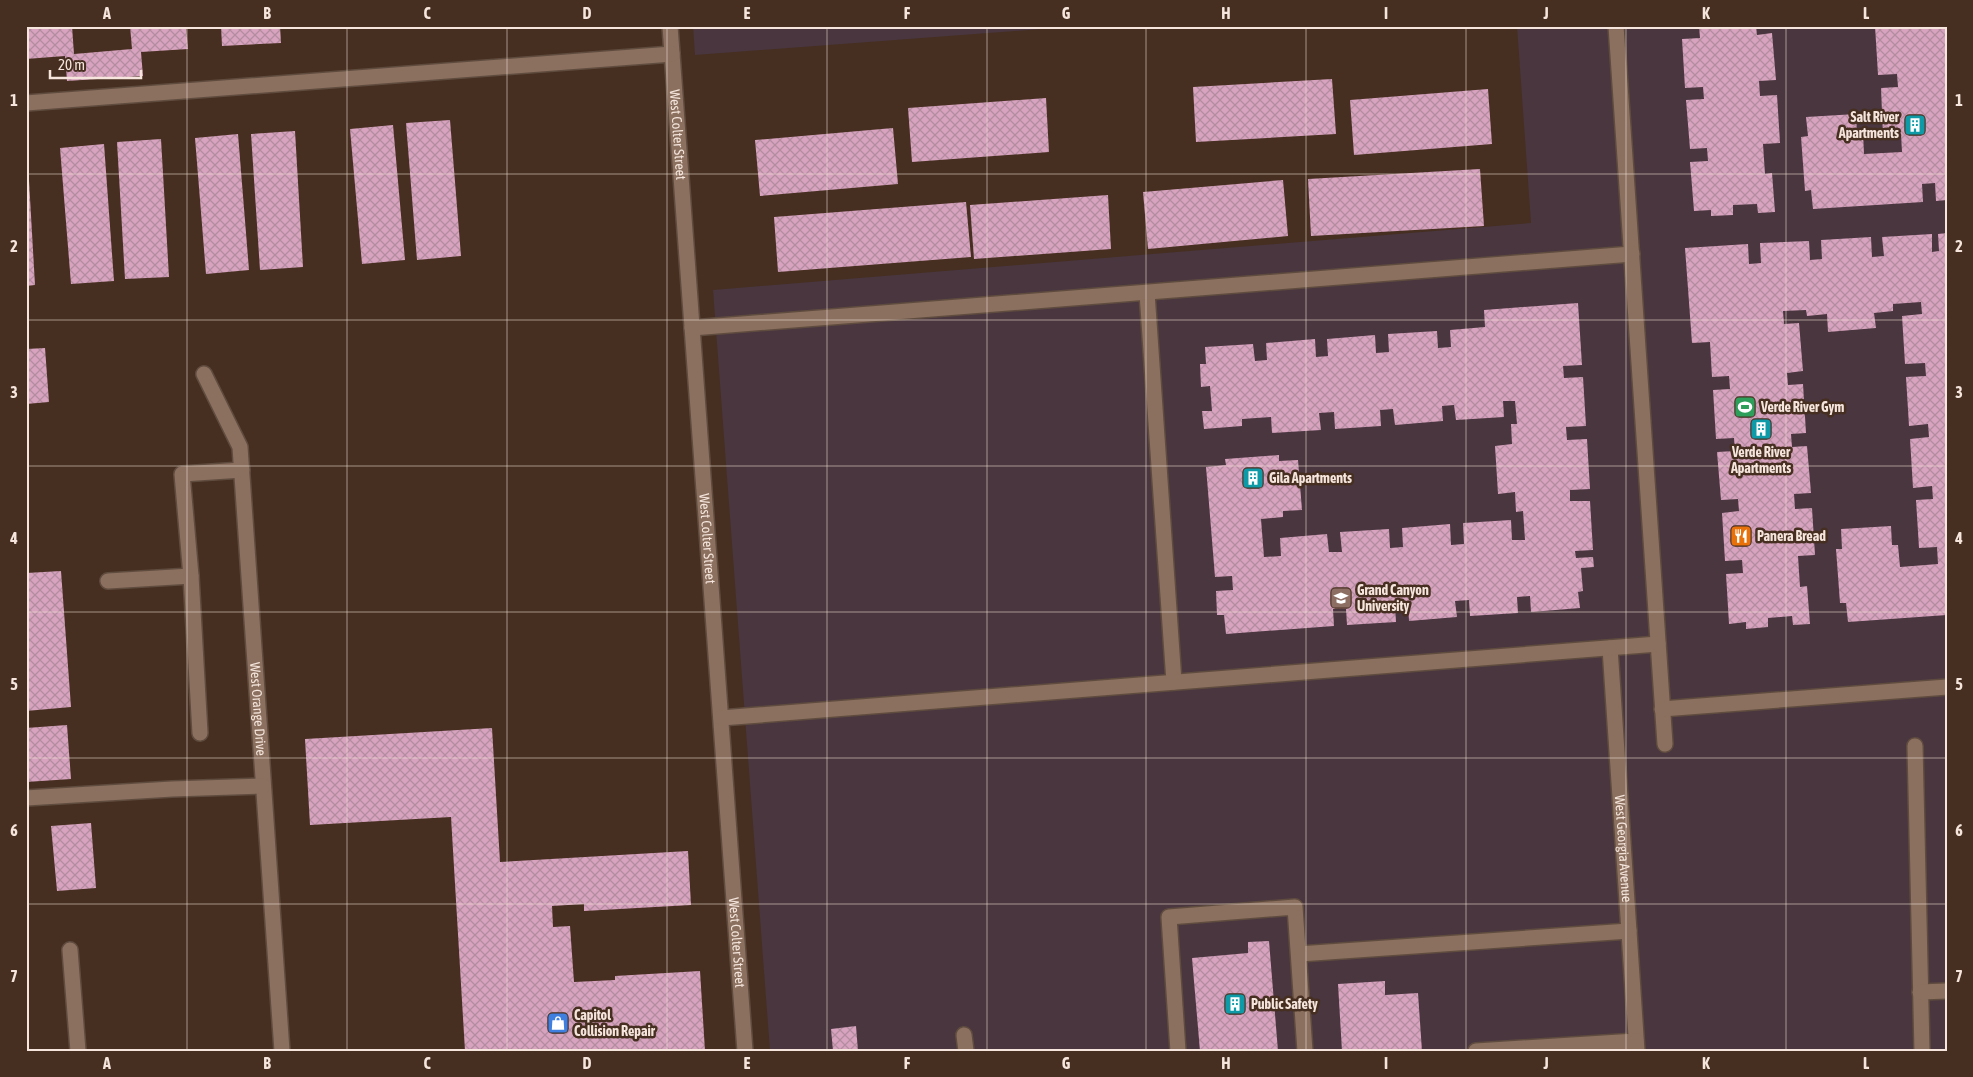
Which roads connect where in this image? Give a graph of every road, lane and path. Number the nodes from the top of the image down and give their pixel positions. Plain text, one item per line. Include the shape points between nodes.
1 (670, 26) edge
2 (1616, 26) edge
3 (672, 54) junction
4 (26, 103) edge
5 (1632, 254) junction
6 (1147, 292) junction
7 (692, 328) junction
8 (204, 374) dead end
9 (242, 470) junction
10 (191, 576) junction
11 (108, 581) dead end
12 (1658, 644) junction
13 (1610, 648) junction
14 (1174, 682) junction
15 (1947, 687) edge
16 (1662, 709) junction
17 (720, 718) junction
18 (200, 734) dead end
19 (1665, 744) dead end
20 (1915, 746) dead end
21 (263, 786) junction
22 (26, 798) edge
23 (1629, 931) junction
24 (70, 950) dead end
25 (1299, 954) junction
26 (1947, 990) edge
27 (1920, 992) junction
28 (964, 1035) dead end
29 (1637, 1046) edge
30 (78, 1051) edge
31 (282, 1051) edge
32 (745, 1051) edge
33 (966, 1051) edge
34 (1178, 1051) edge
35 (1305, 1051) edge
36 (1476, 1051) edge
37 (1922, 1051) edge

1 - 3 street, West Colter Street
2 - 5 street
3 - 4 street
3 - 7 street, West Colter Street
5 - 6 street
5 - 12 street
6 - 7 street
6 - 14 street
7 - 17 street, West Colter Street
8 - 9 street, West Orange Drive via 240,447
9 - 10 street via 182,474
9 - 21 street, West Orange Drive
10 - 11 street
10 - 18 street
12 - 13 street
12 - 16 street
13 - 14 street
13 - 23 street, West Georgia Avenue
14 - 17 street
15 - 16 street
16 - 19 street
17 - 32 street, West Colter Street
20 - 27 street
21 - 22 street
21 - 31 street, West Orange Drive
23 - 25 street
23 - 29 street, West Georgia Avenue
24 - 30 street
25 - 34 street via 1295,907 1169,917
25 - 35 street
26 - 27 street
27 - 37 street
28 - 33 street
29 - 36 street

